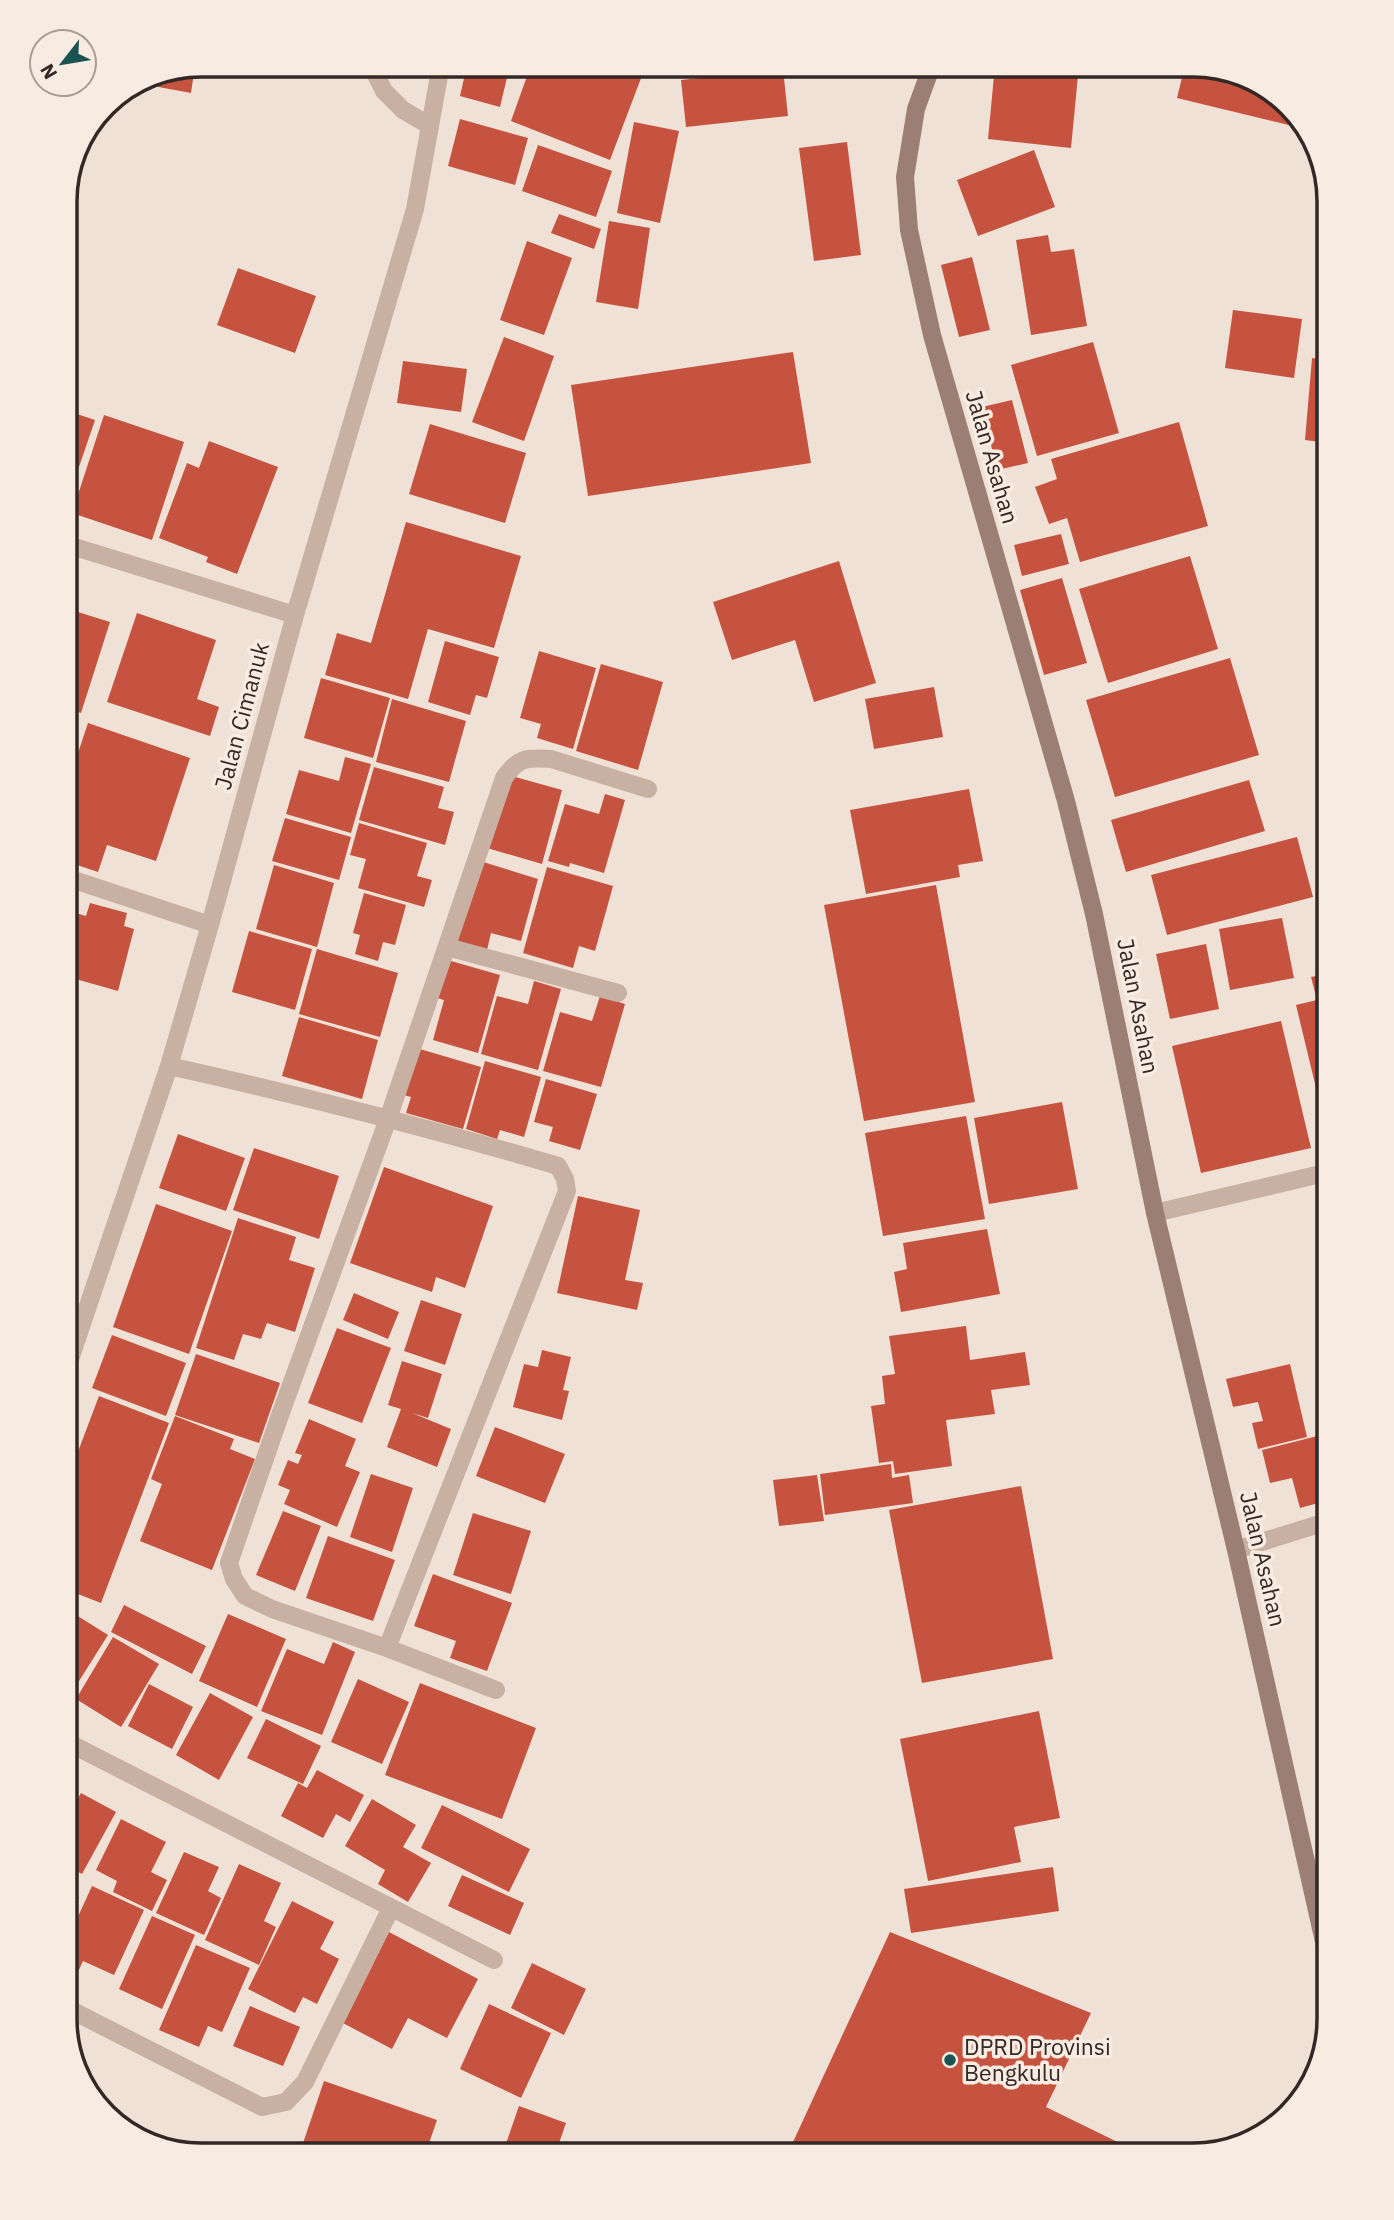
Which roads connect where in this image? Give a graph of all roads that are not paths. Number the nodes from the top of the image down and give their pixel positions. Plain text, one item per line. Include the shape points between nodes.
1 (377, 77) edge
2 (439, 77) edge
3 (928, 77) edge
4 (430, 126) junction
5 (77, 548) edge
6 (295, 615) junction
7 (648, 789) dead end
8 (77, 881) edge
9 (210, 925) junction
10 (447, 947) junction
11 (618, 993) dead end
12 (169, 1066) junction
13 (388, 1119) junction
14 (1317, 1175) edge
15 (1155, 1213) junction
16 (77, 1338) edge
17 (1317, 1525) edge
18 (1236, 1550) junction
19 (387, 1648) junction
20 (496, 1690) dead end
21 (77, 1747) edge
22 (391, 1908) junction
23 (1317, 1911) edge
24 (494, 1960) dead end
25 (77, 2013) edge

1 - 4 street via 403,110
2 - 4 street, Jalan Cimanuk
3 - 15 street, Jalan Asahan via 916,109 905,177 909,230 932,335 1066,801 1094,914
4 - 6 street, Jalan Cimanuk via 415,209
5 - 6 street
6 - 9 street, Jalan Cimanuk
7 - 10 street via 551,759 513,764 504,778
8 - 9 street
9 - 12 street, Jalan Cimanuk
10 - 11 street
10 - 13 street
12 - 13 street
12 - 16 street, Jalan Cimanuk
13 - 19 street via 229,1563 246,1596
13 - 19 street via 558,1166 567,1191
14 - 15 street
15 - 18 street, Jalan Asahan
17 - 18 street
18 - 23 street, Jalan Asahan
19 - 20 street
21 - 22 street
22 - 24 street
22 - 25 street via 305,2082 286,2102 262,2107

